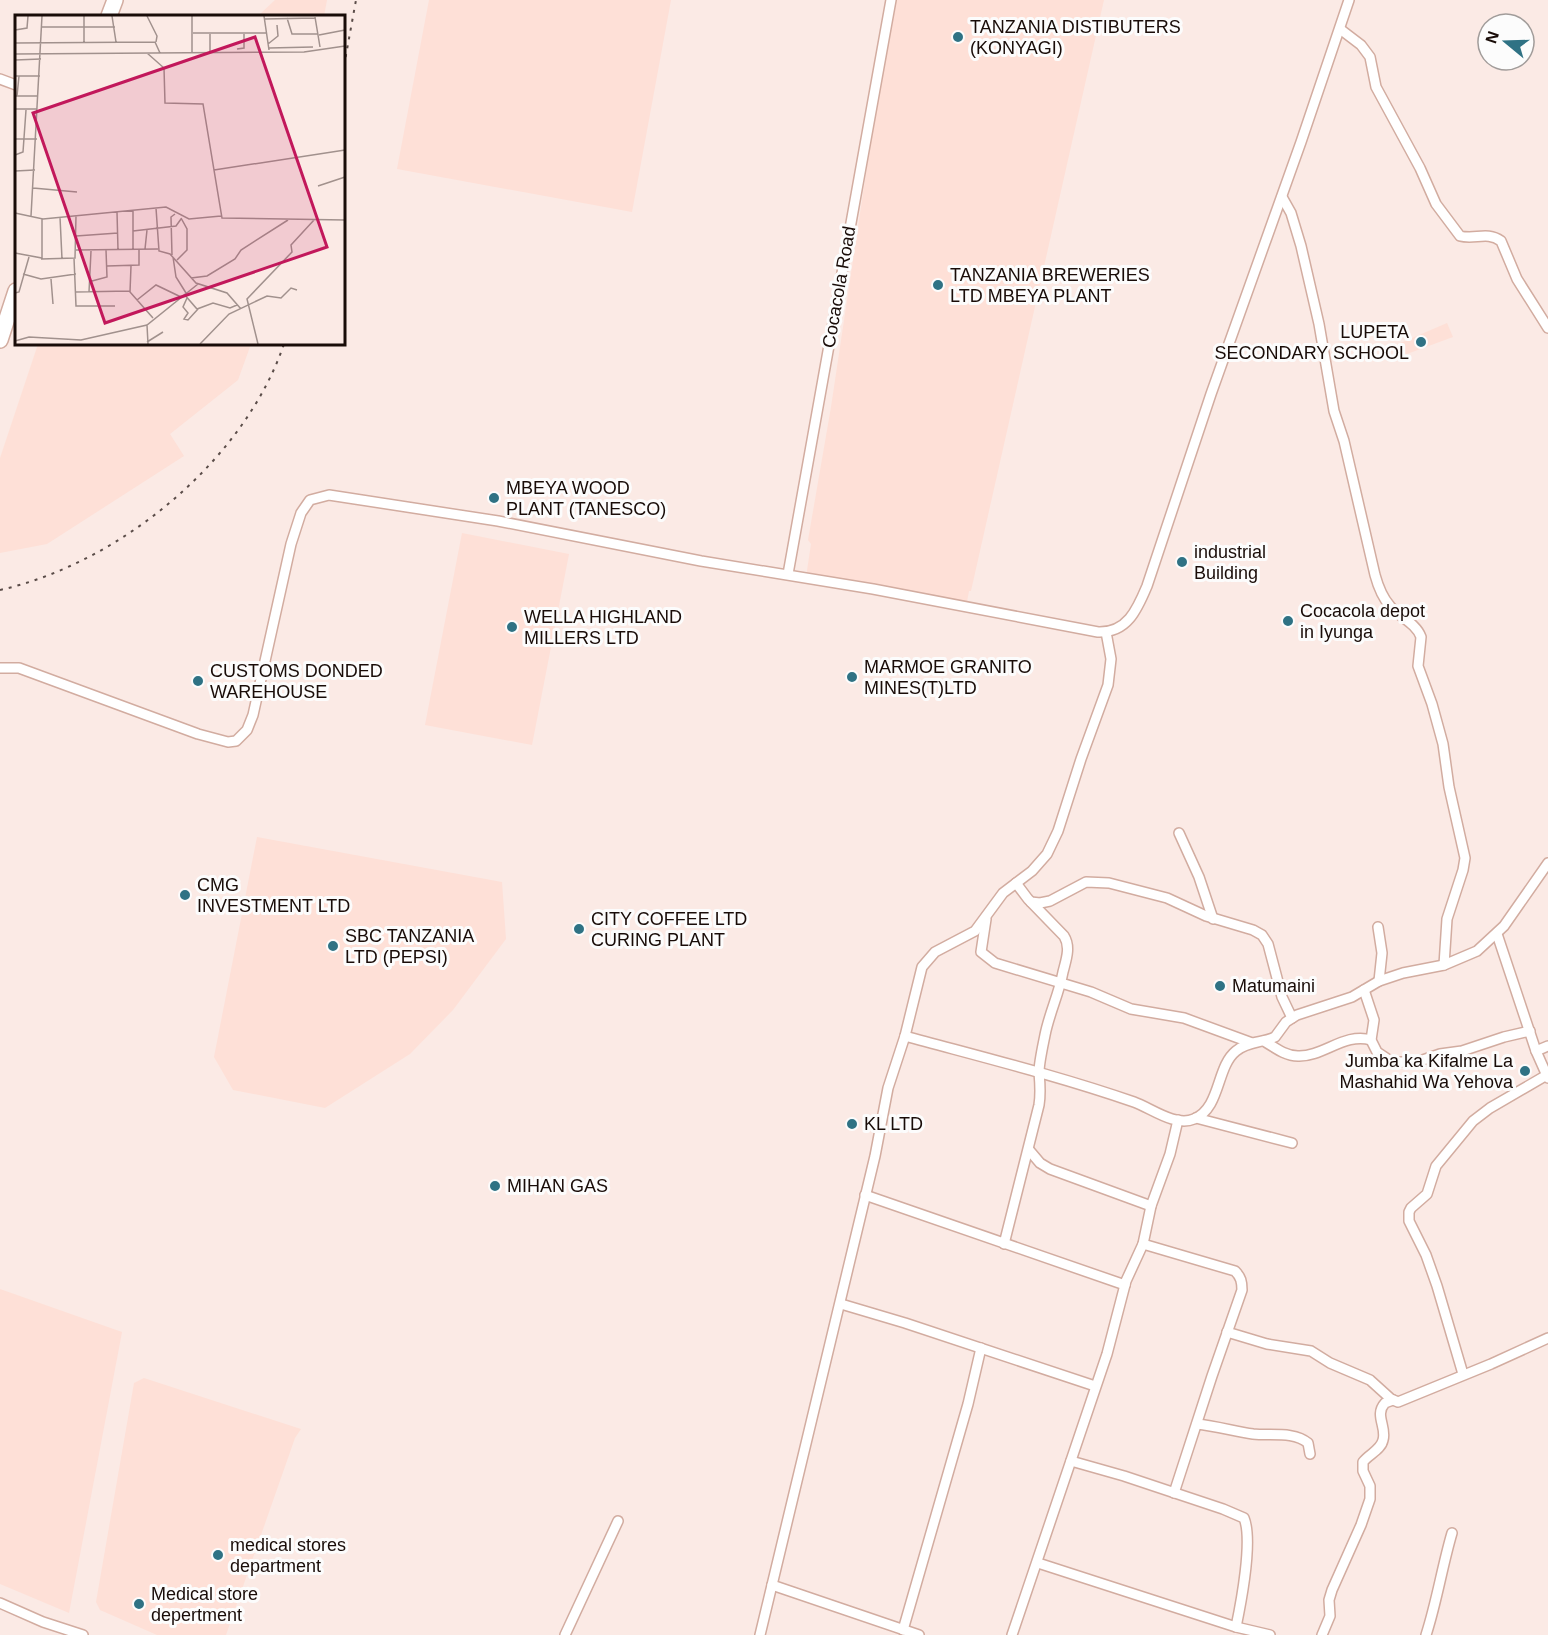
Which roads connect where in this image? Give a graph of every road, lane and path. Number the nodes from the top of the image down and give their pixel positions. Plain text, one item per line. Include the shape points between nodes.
1 (115, 0) edge
2 (891, 0) edge
3 (1349, 0) edge
4 (110, 15) edge
5 (1340, 28) junction
6 (0, 79) edge
7 (15, 85) edge
8 (1282, 197) junction
9 (15, 294) edge
10 (1548, 328) edge
11 (1, 333) edge
12 (788, 574) junction
13 (1106, 632) junction
14 (0, 668) edge
15 (1179, 833) dead end
16 (1548, 863) edge
17 (1016, 883) junction
18 (1031, 902) junction
19 (986, 918) junction
20 (1213, 919) junction
21 (1378, 927) dead end
22 (1497, 934) junction
23 (1444, 965) junction
24 (1379, 981) junction
25 (1061, 983) junction
26 (1364, 990) junction
27 (1292, 1018) junction
28 (1530, 1031) junction
29 (905, 1036) junction
30 (1371, 1040) junction
31 (1264, 1041) junction
32 (1252, 1043) junction
33 (1548, 1046) edge
34 (1536, 1051) junction
35 (1039, 1072) junction
36 (1547, 1076) edge
37 (1196, 1118) junction
38 (1178, 1120) junction
39 (1292, 1143) dead end
40 (1029, 1150) junction
41 (865, 1196) junction
42 (1151, 1206) junction
43 (1004, 1244) junction
44 (1143, 1244) junction
45 (1125, 1285) junction
46 (840, 1304) junction
47 (1227, 1332) junction
48 (1548, 1338) edge
49 (981, 1348) junction
50 (1463, 1374) junction
51 (1095, 1386) junction
52 (1393, 1400) junction
53 (1197, 1424) junction
54 (1310, 1454) dead end
55 (1071, 1461) junction
56 (1174, 1493) junction
57 (618, 1521) dead end
58 (1452, 1533) dead end
59 (1038, 1563) junction
60 (772, 1585) junction
61 (0, 1604) edge
62 (1236, 1627) junction
63 (903, 1630) junction
64 (83, 1635) edge
65 (564, 1635) edge
66 (760, 1635) edge
67 (919, 1635) edge
68 (1012, 1635) edge
69 (1270, 1635) edge
70 (1322, 1635) edge
71 (1426, 1635) edge

1 - 4 highway
2 - 12 street, Cocacola Road
3 - 5 street
5 - 8 street
5 - 10 street via 1370,57 1376,87 1436,204 1460,236 1491,236 1501,241 1517,279
6 - 7 street
8 - 13 street via 1140,601 1126,624
8 - 23 street via 1301,246 1334,411 1375,575 1391,607 1421,637 1418,666 1443,744 1465,858 1447,919
9 - 11 highway
12 - 13 street
12 - 14 street via 477,518 322,496 306,504 296,525 258,699 247,730 236,741 198,734 19,668
13 - 17 street via 1111,659 1108,685 1058,831 1047,854
15 - 20 street
16 - 22 street
17 - 18 street
17 - 19 street via 998,899
18 - 20 street via 1045,903 1080,884 1099,882 1167,898
18 - 25 street via 1067,940
19 - 25 street via 981,947 984,957
19 - 29 street via 968,936 935,952 925,962
20 - 27 street via 1253,930 1265,939
21 - 24 street via 1382,953
22 - 23 street via 1469,955
22 - 28 street
23 - 24 street
24 - 26 street
25 - 32 street via 1131,1009 1175,1016
25 - 35 street via 1047,1025
26 - 27 street
26 - 30 street via 1374,1020
27 - 31 street via 1275,1037
28 - 30 street via 1407,1063 1385,1058
28 - 34 street
29 - 35 street
29 - 41 street via 888,1088
30 - 31 street via 1345,1041 1300,1056
31 - 32 street
32 - 37 street via 1232,1055 1210,1103
33 - 34 street
34 - 36 street
35 - 38 street
35 - 40 street via 1041,1098
36 - 50 street via 1473,1121 1436,1166 1427,1194 1409,1212 1409,1221 1440,1293
37 - 38 street
37 - 39 street
38 - 42 street
40 - 42 street via 1050,1169
40 - 43 street
41 - 43 street
41 - 46 street
42 - 44 street
43 - 45 street
44 - 45 street
44 - 47 street via 1225,1267 1240,1276 1242,1290
45 - 51 street
46 - 49 street
46 - 60 street
47 - 52 street via 1311,1351 1370,1380
47 - 53 street
48 - 50 street
49 - 51 street
49 - 63 street
50 - 52 street via 1402,1401
51 - 55 street
52 - 70 street via 1380,1410 1384,1434 1381,1445 1363,1462 1370,1499 1332,1590 1330,1616
53 - 54 street via 1302,1439 1308,1443
53 - 56 street
55 - 56 street
55 - 59 street
56 - 62 street via 1244,1518 1247,1545
57 - 65 street
58 - 71 street
59 - 62 street
59 - 68 street
60 - 63 street
60 - 66 street
61 - 64 street
62 - 69 street
63 - 67 street

